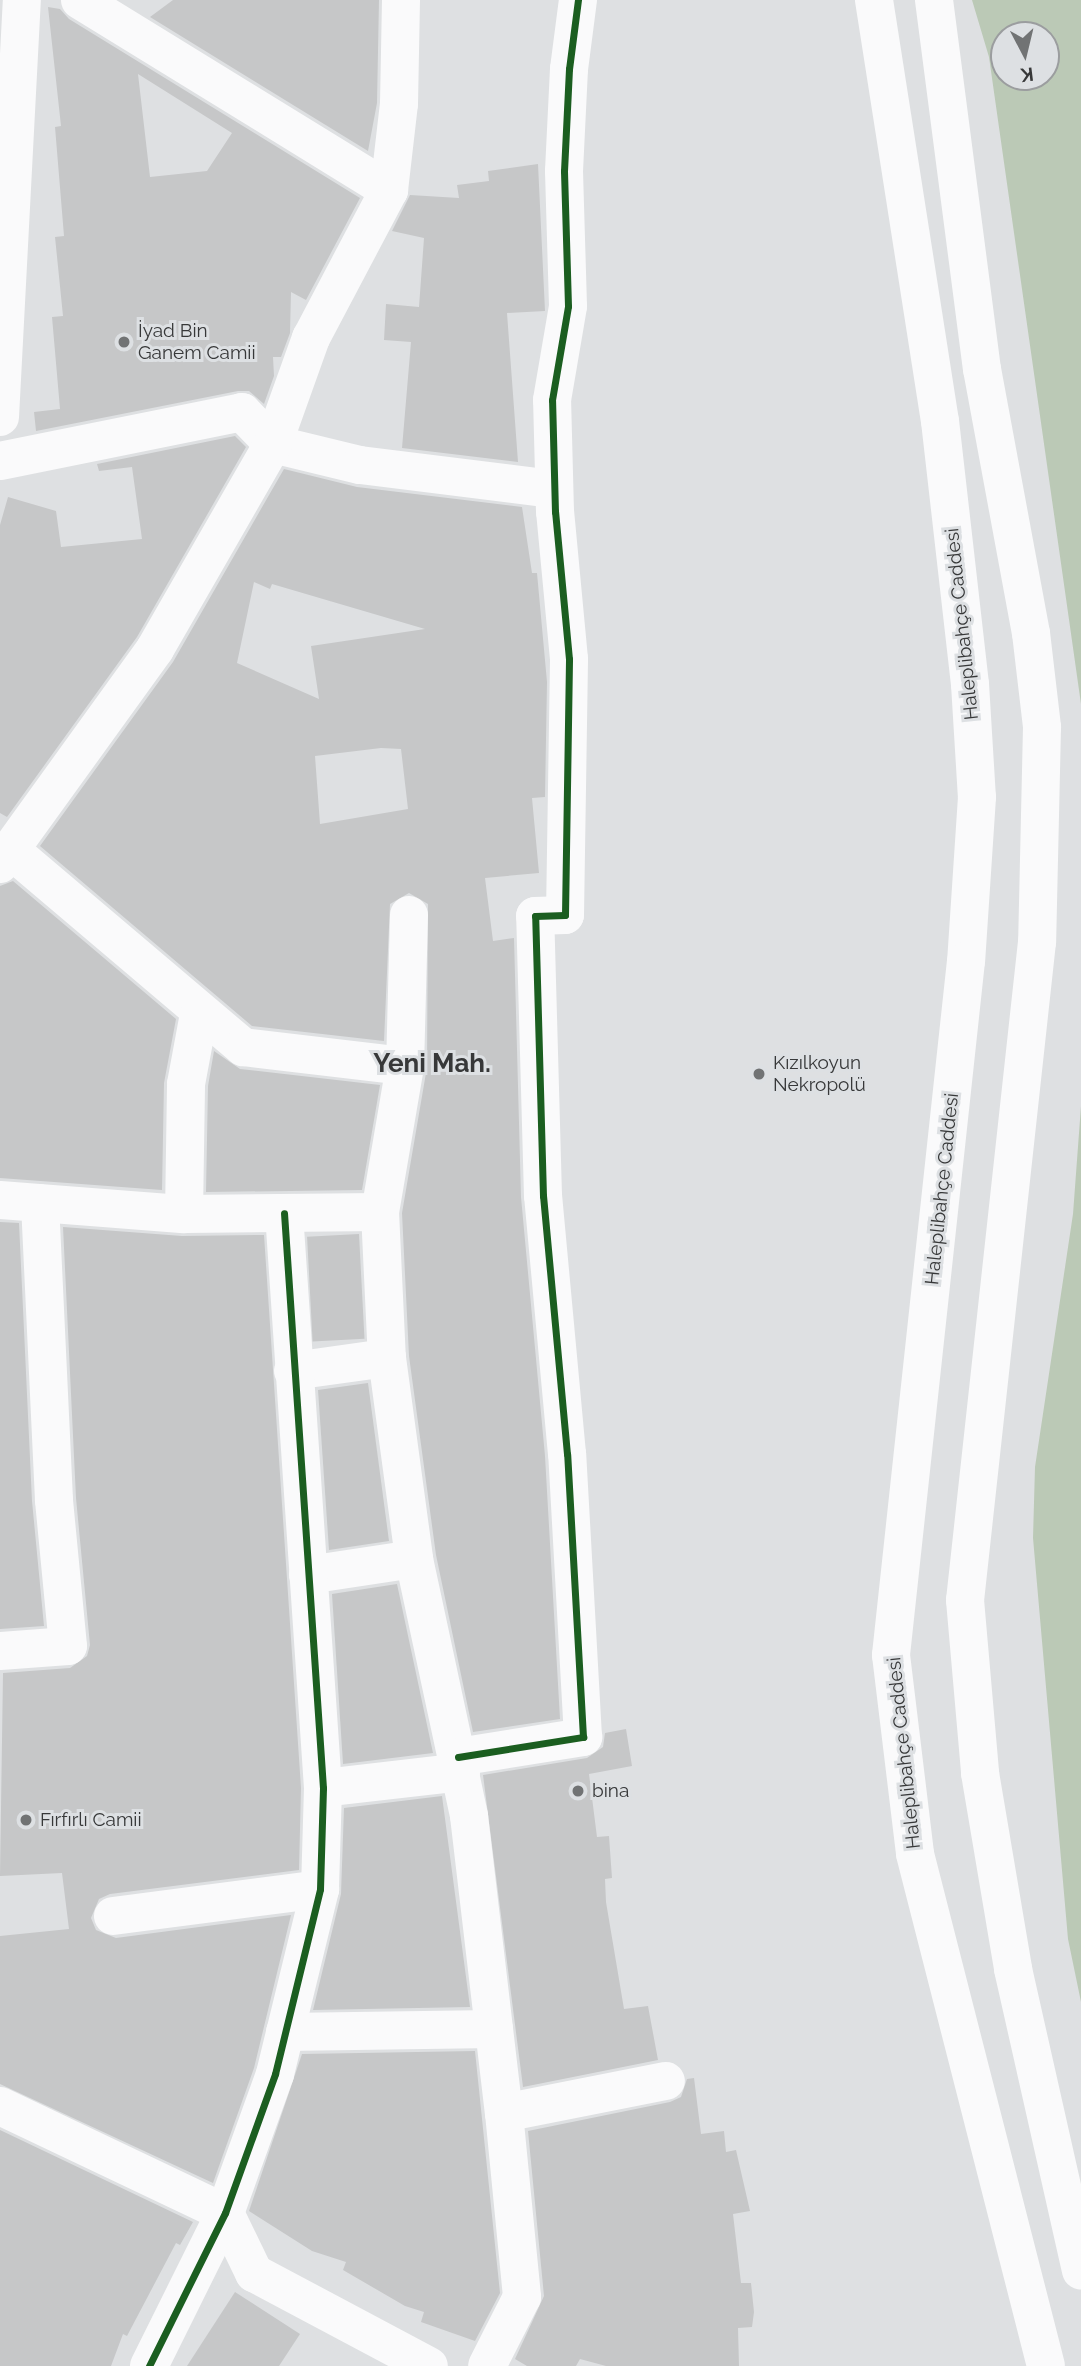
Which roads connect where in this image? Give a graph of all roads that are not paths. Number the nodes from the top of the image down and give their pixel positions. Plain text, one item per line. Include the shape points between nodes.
1 (22, 0) edge
2 (80, 0) edge
3 (401, 0) edge
4 (578, 0) edge
5 (874, 0) edge
6 (934, 0) edge
7 (389, 190) junction
8 (4, 241) edge
9 (0, 417) edge
10 (273, 444) junction
11 (0, 461) edge
12 (554, 489) junction
13 (6, 858) edge
14 (409, 915) dead end
15 (199, 1014) junction
16 (405, 1066) junction
17 (0, 1200) edge
18 (40, 1203) junction
19 (284, 1213) junction
20 (380, 1213) junction
21 (184, 1214) junction
22 (387, 1358) junction
23 (293, 1371) junction
24 (414, 1559) junction
25 (308, 1576) junction
26 (0, 1651) edge
27 (459, 1764) junction
28 (323, 1788) junction
29 (320, 1889) junction
30 (113, 1916) dead end
31 (494, 2029) junction
32 (285, 2032) junction
33 (666, 2081) dead end
34 (0, 2106) edge
35 (504, 2113) junction
36 (225, 2213) junction
37 (1081, 2270) edge
38 (149, 2366) edge
39 (429, 2366) edge
40 (487, 2366) edge
41 (1046, 2366) edge

1 - 8 street
2 - 7 street
3 - 7 street via 399,104
4 - 12 street via 564,171 568,306 552,400
5 - 41 street, Haleplibahçe Caddesi via 940,421 970,684 977,797 966,961 891,1656 915,1854
6 - 37 street via 982,369 1031,633 1042,727 1037,942 965,1600 980,1773 1013,1969
7 - 10 street via 311,338
8 - 9 street
10 - 11 street via 242,412
10 - 12 street via 360,465
10 - 13 street via 155,649
12 - 27 street via 569,659 565,915 535,916 543,1196 568,1454 583,1737
13 - 15 street
14 - 16 street
15 - 16 street via 243,1047
15 - 21 street via 186,1084
16 - 20 street
17 - 18 street
18 - 21 street
18 - 26 street via 54,1500 68,1646
19 - 20 street
19 - 21 street
19 - 23 street
20 - 22 street
22 - 23 street
22 - 24 street
23 - 25 street
24 - 25 street
24 - 27 street
25 - 28 street
27 - 28 street
27 - 31 street
28 - 29 street
29 - 30 street
29 - 32 street
31 - 32 street
31 - 35 street
32 - 36 street
33 - 35 street
34 - 36 street
35 - 40 street via 522,2297
36 - 38 street
36 - 39 street via 254,2273

